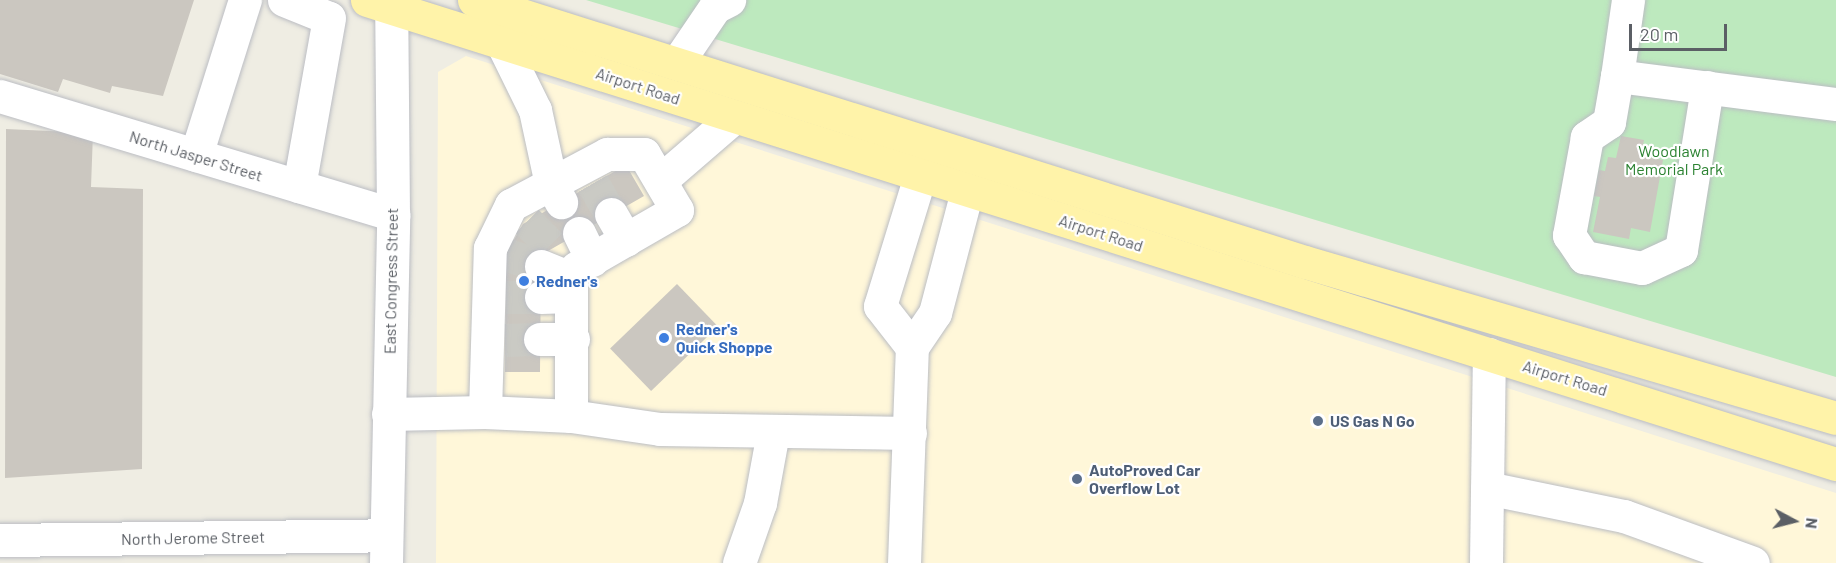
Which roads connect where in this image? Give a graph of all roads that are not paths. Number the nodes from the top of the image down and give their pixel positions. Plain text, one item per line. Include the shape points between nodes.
1 (245, 0) edge
2 (474, 0) edge
3 (729, 0) edge
4 (1628, 0) edge
5 (292, 1) edge
6 (384, 3) edge
7 (502, 43) junction
8 (678, 63) junction
9 (1617, 76) junction
10 (1707, 87) junction
11 (0, 96) edge
12 (1836, 104) edge
13 (734, 117) junction
14 (196, 156) junction
15 (920, 176) junction
16 (661, 180) junction
17 (299, 186) junction
18 (967, 191) junction
19 (556, 193) junction
20 (393, 215) junction
21 (540, 339) tunnel mouth
22 (573, 339) junction
23 (912, 347) junction
24 (1489, 354) junction
25 (485, 412) junction
26 (388, 414) junction
27 (571, 416) junction
28 (1836, 418) edge
29 (773, 432) junction
30 (910, 433) junction
31 (1836, 464) edge
32 (1487, 488) junction
33 (0, 540) edge
34 (386, 549) edge
35 (739, 563) edge
36 (904, 563) edge
37 (1486, 563) edge
38 (1753, 563) edge

1 - 14 street
2 - 8 main road, Airport Road
3 - 8 street via 715,7
4 - 9 street
5 - 17 street via 329,18
6 - 7 main road, Airport Road
6 - 20 street, East Congress Street
7 - 13 main road, Airport Road
7 - 19 street via 535,110
8 - 28 main road, Airport Road via 1305,262
9 - 10 street
9 - 10 street via 1609,122 1587,137 1569,235 1584,257 1642,268 1681,250
10 - 12 street
11 - 14 street, North Jasper Street
13 - 15 main road, Airport Road
13 - 16 street
14 - 17 street, North Jasper Street
15 - 18 main road, Airport Road
15 - 23 street via 880,306
16 - 19 street via 644,154 607,154 588,175
16 - 22 street via 677,210 619,227 566,268
17 - 20 street, North Jasper Street
18 - 23 street via 935,314
18 - 24 main road, Airport Road
19 - 25 street via 519,213 498,251 495,340
20 - 26 street, East Congress Street
21 - 22 street
22 - 27 street
23 - 30 street
24 - 31 main road, Airport Road
24 - 32 street
25 - 26 street
25 - 27 street
26 - 34 street, East Congress Street
27 - 29 street via 660,429
29 - 30 street
29 - 35 street via 760,503
30 - 36 street
32 - 37 street
32 - 38 street via 1624,516
33 - 34 street, North Jerome Street

